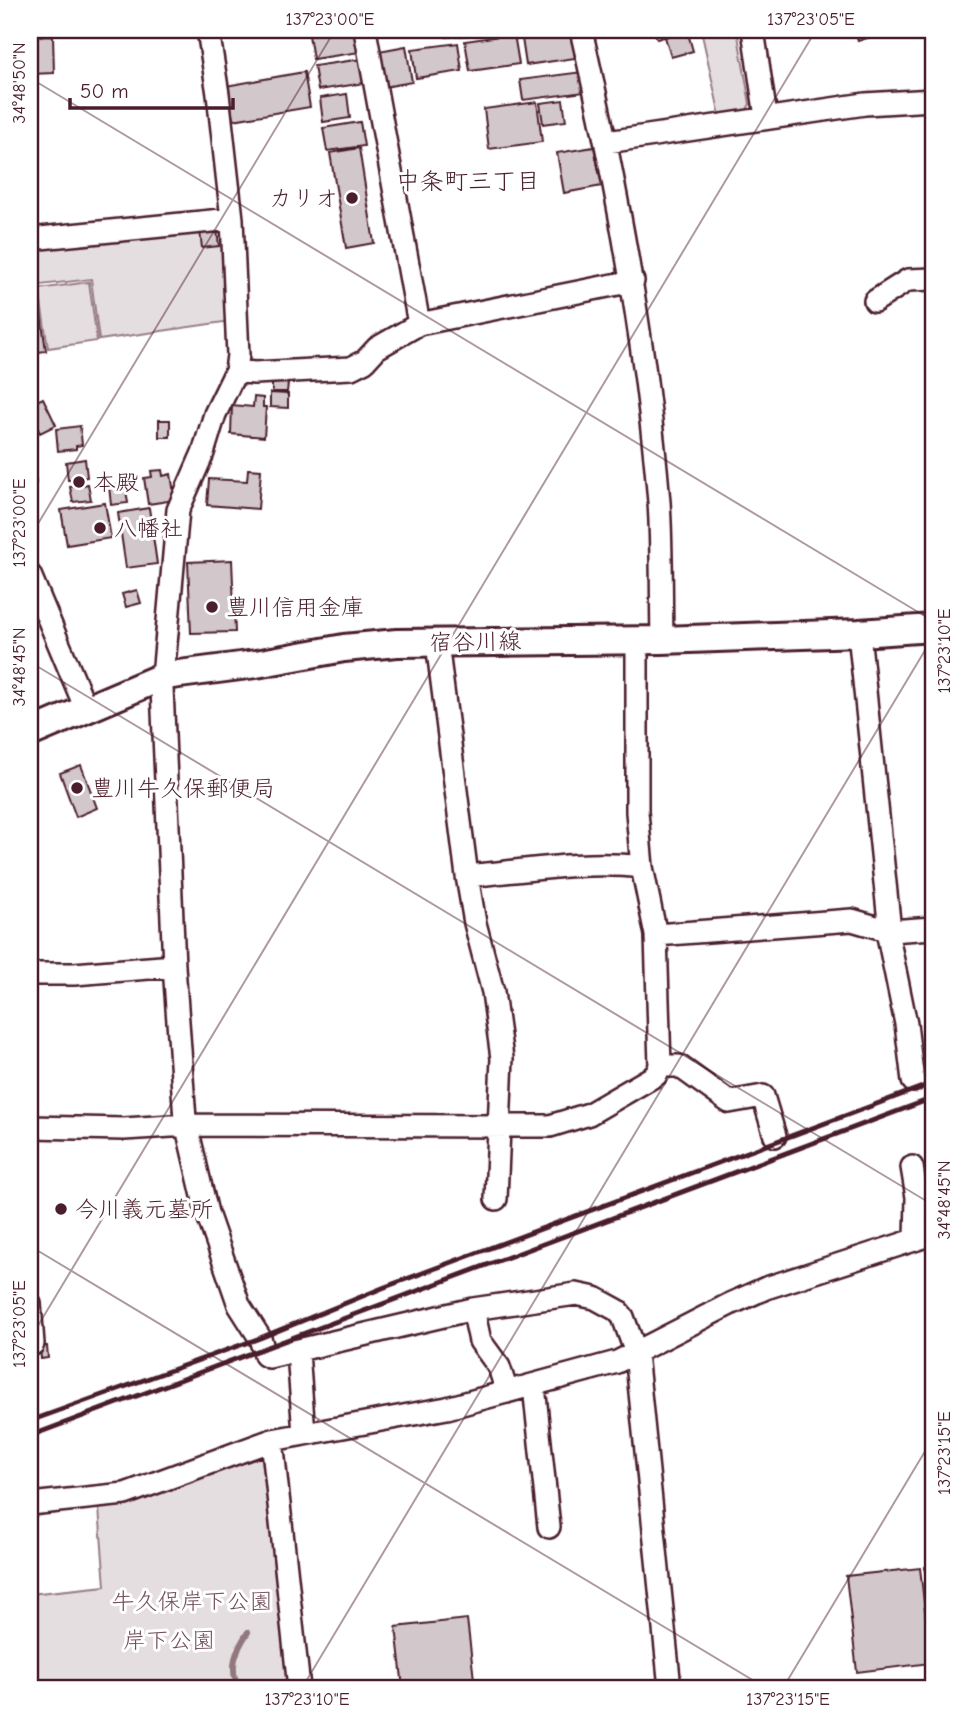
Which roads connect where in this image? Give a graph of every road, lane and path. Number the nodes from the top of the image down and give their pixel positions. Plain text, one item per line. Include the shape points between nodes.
1 (208, 30) edge
2 (365, 30) edge
3 (581, 30) edge
4 (753, 30) edge
5 (933, 100) edge
6 (766, 117) junction
7 (607, 142) junction
8 (232, 219) junction
9 (30, 239) edge
10 (933, 279) edge
11 (633, 281) junction
12 (875, 301) dead end
13 (418, 324) junction
14 (236, 371) junction
15 (30, 575) edge
16 (933, 628) edge
17 (859, 633) junction
18 (649, 640) junction
19 (437, 643) junction
20 (164, 676) junction
21 (86, 709) junction
22 (30, 733) edge
23 (642, 867) junction
24 (467, 876) junction
25 (933, 928) edge
26 (890, 931) junction
27 (656, 935) junction
28 (174, 967) junction
29 (30, 974) edge
30 (660, 1066) junction
31 (913, 1081) dead end
32 (187, 1125) junction
33 (500, 1125) junction
34 (30, 1127) edge
35 (775, 1136) dead end
36 (912, 1167) dead end
37 (496, 1199) dead end
38 (925, 1236) edge
39 (30, 1304) edge
40 (473, 1309) junction
41 (30, 1344) edge
42 (298, 1352) junction
43 (636, 1353) junction
44 (534, 1385) junction
45 (507, 1392) junction
46 (304, 1434) junction
47 (272, 1440) junction
48 (30, 1504) edge
49 (549, 1527) dead end
50 (299, 1688) edge
51 (670, 1688) edge

1 - 8 street
2 - 13 street
3 - 7 street
4 - 6 street
5 - 6 street
6 - 7 street
7 - 11 street
8 - 9 street
8 - 14 street
10 - 12 street via 902,282
11 - 13 street
11 - 18 street via 659,504
13 - 14 street via 351,368
14 - 20 street via 178,510
15 - 21 street
16 - 17 main road, 宿谷川線
17 - 18 main road, 宿谷川線
17 - 26 street
18 - 19 main road, 宿谷川線
18 - 23 street via 637,812
19 - 20 main road, 宿谷川線 via 344,648
19 - 24 street
20 - 21 main road, 宿谷川線
20 - 28 street
21 - 22 main road, 宿谷川線
23 - 24 street via 568,867
23 - 27 street
24 - 33 street via 493,992 502,1058
25 - 26 street
26 - 27 street via 852,920
26 - 31 street
27 - 30 street
28 - 29 street
28 - 32 street
30 - 33 street via 656,1075 589,1114 550,1126
30 - 35 street via 679,1066 729,1102 763,1096
32 - 33 street
32 - 34 street
32 - 42 street via 208,1213 239,1305 266,1356
33 - 37 street
36 - 38 street
38 - 43 street via 766,1288
39 - 41 street
40 - 42 street
40 - 43 street via 585,1295 617,1310
40 - 45 street via 480,1341 499,1367
42 - 46 street
43 - 44 street
43 - 51 street
44 - 45 street
44 - 49 street
45 - 46 street via 447,1408
46 - 47 street
47 - 48 street via 125,1494
47 - 50 street

